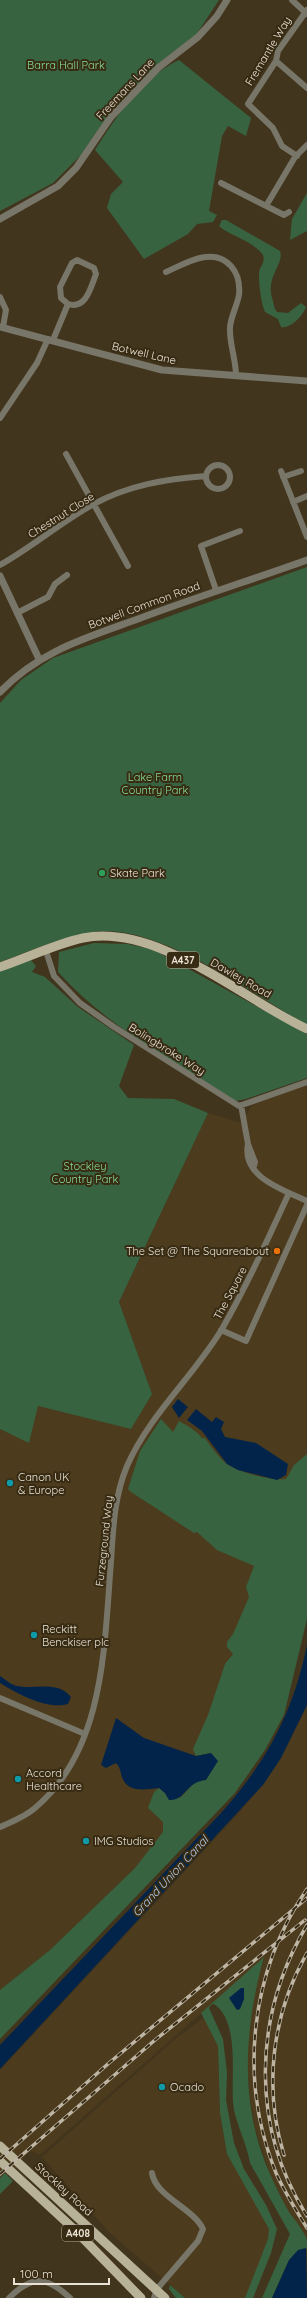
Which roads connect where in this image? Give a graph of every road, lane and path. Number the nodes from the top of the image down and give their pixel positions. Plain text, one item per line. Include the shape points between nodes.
1 (227, 0) edge
2 (292, 0) edge
3 (306, 12) edge
4 (276, 61) junction
5 (307, 88) edge
6 (307, 145) edge
7 (296, 156) junction
8 (221, 183) dead end
9 (266, 206) junction
10 (289, 212) dead end
11 (0, 219) edge
12 (166, 272) dead end
13 (0, 298) edge
14 (68, 304) junction
15 (1, 327) edge
16 (50, 340) junction
17 (236, 376) junction
18 (307, 381) edge
19 (0, 418) edge
20 (66, 454) dead end
21 (281, 471) dead end
22 (301, 471) dead end
23 (206, 476) dead end
24 (283, 477) junction
25 (307, 496) edge
26 (293, 502) junction
27 (93, 504) junction
28 (240, 531) dead end
29 (307, 538) edge
30 (307, 560) edge
31 (0, 565) edge
32 (128, 566) dead end
33 (67, 575) dead end
34 (0, 576) edge
35 (216, 590) junction
36 (17, 613) junction
37 (39, 659) junction
38 (0, 692) edge
39 (46, 951) junction
40 (0, 967) edge
41 (307, 1029) edge
42 (307, 1082) edge
43 (241, 1105) junction
44 (289, 1192) junction
45 (307, 1200) edge
46 (307, 1206) edge
47 (221, 1330) junction
48 (0, 1698) edge
49 (86, 1734) junction
50 (0, 1827) edge
51 (0, 2146) edge
52 (0, 2161) edge
53 (152, 2174) dead end
54 (156, 2294) edge
55 (9, 2298) edge
56 (70, 2298) edge
57 (141, 2298) edge
58 (165, 2298) edge

1 - 11 street, Freemans Lane via 198,37 158,68 111,117 76,168 58,186
2 - 3 street
3 - 4 street, Fremantle Way via 278,52
4 - 5 street
4 - 7 street, Fremantle Way via 248,104 273,128 282,146
6 - 7 street
7 - 9 street
8 - 9 street
9 - 10 street via 284,215
12 - 17 street via 207,257 222,259 233,268 239,290 230,330 236,360
13 - 15 street, Botwell Lane via 6,310
14 - 14 street via 62,300 60,290 71,265 77,260 94,268 96,274 83,302 76,305
14 - 16 street
15 - 16 street, Botwell Lane
16 - 17 street, Botwell Lane via 162,370
16 - 19 street
17 - 18 street, Botwell Lane
20 - 27 street
21 - 24 street
22 - 24 street
23 - 27 street, Chestnut Close via 169,479 138,486
24 - 26 street
25 - 26 street
26 - 29 street
27 - 31 street, Chestnut Close
27 - 32 street
28 - 35 street via 201,546
30 - 35 street, Botwell Common Road
33 - 36 street via 55,584 48,598
34 - 36 street
35 - 37 street, Botwell Common Road via 63,647
36 - 37 street
37 - 38 street, Botwell Common Road via 19,673
39 - 40 main road, Dawley Road / A437
39 - 41 main road, Dawley Road / A437 via 84,938 130,939 156,947 194,965
39 - 43 street, Bolingbroke Way via 54,976 80,1003 120,1031
42 - 43 street
43 - 44 street via 248,1144 260,1178
44 - 45 street
44 - 47 street, The Square via 240,1300
46 - 47 street, The Square via 246,1341
47 - 49 street, Furzeground Way via 158,1414 127,1467 117,1499 101,1670
48 - 49 street
49 - 50 street, Furzeground Way via 62,1781 34,1809
51 - 54 main road, Stockley Road / A408
52 - 57 main road, Stockley Road / A408 via 76,2231
53 - 54 street via 159,2188 196,2219 203,2229 198,2241
54 - 58 main road, Stockley Road / A408
55 - 56 street via 20,2287 39,2281 53,2284

